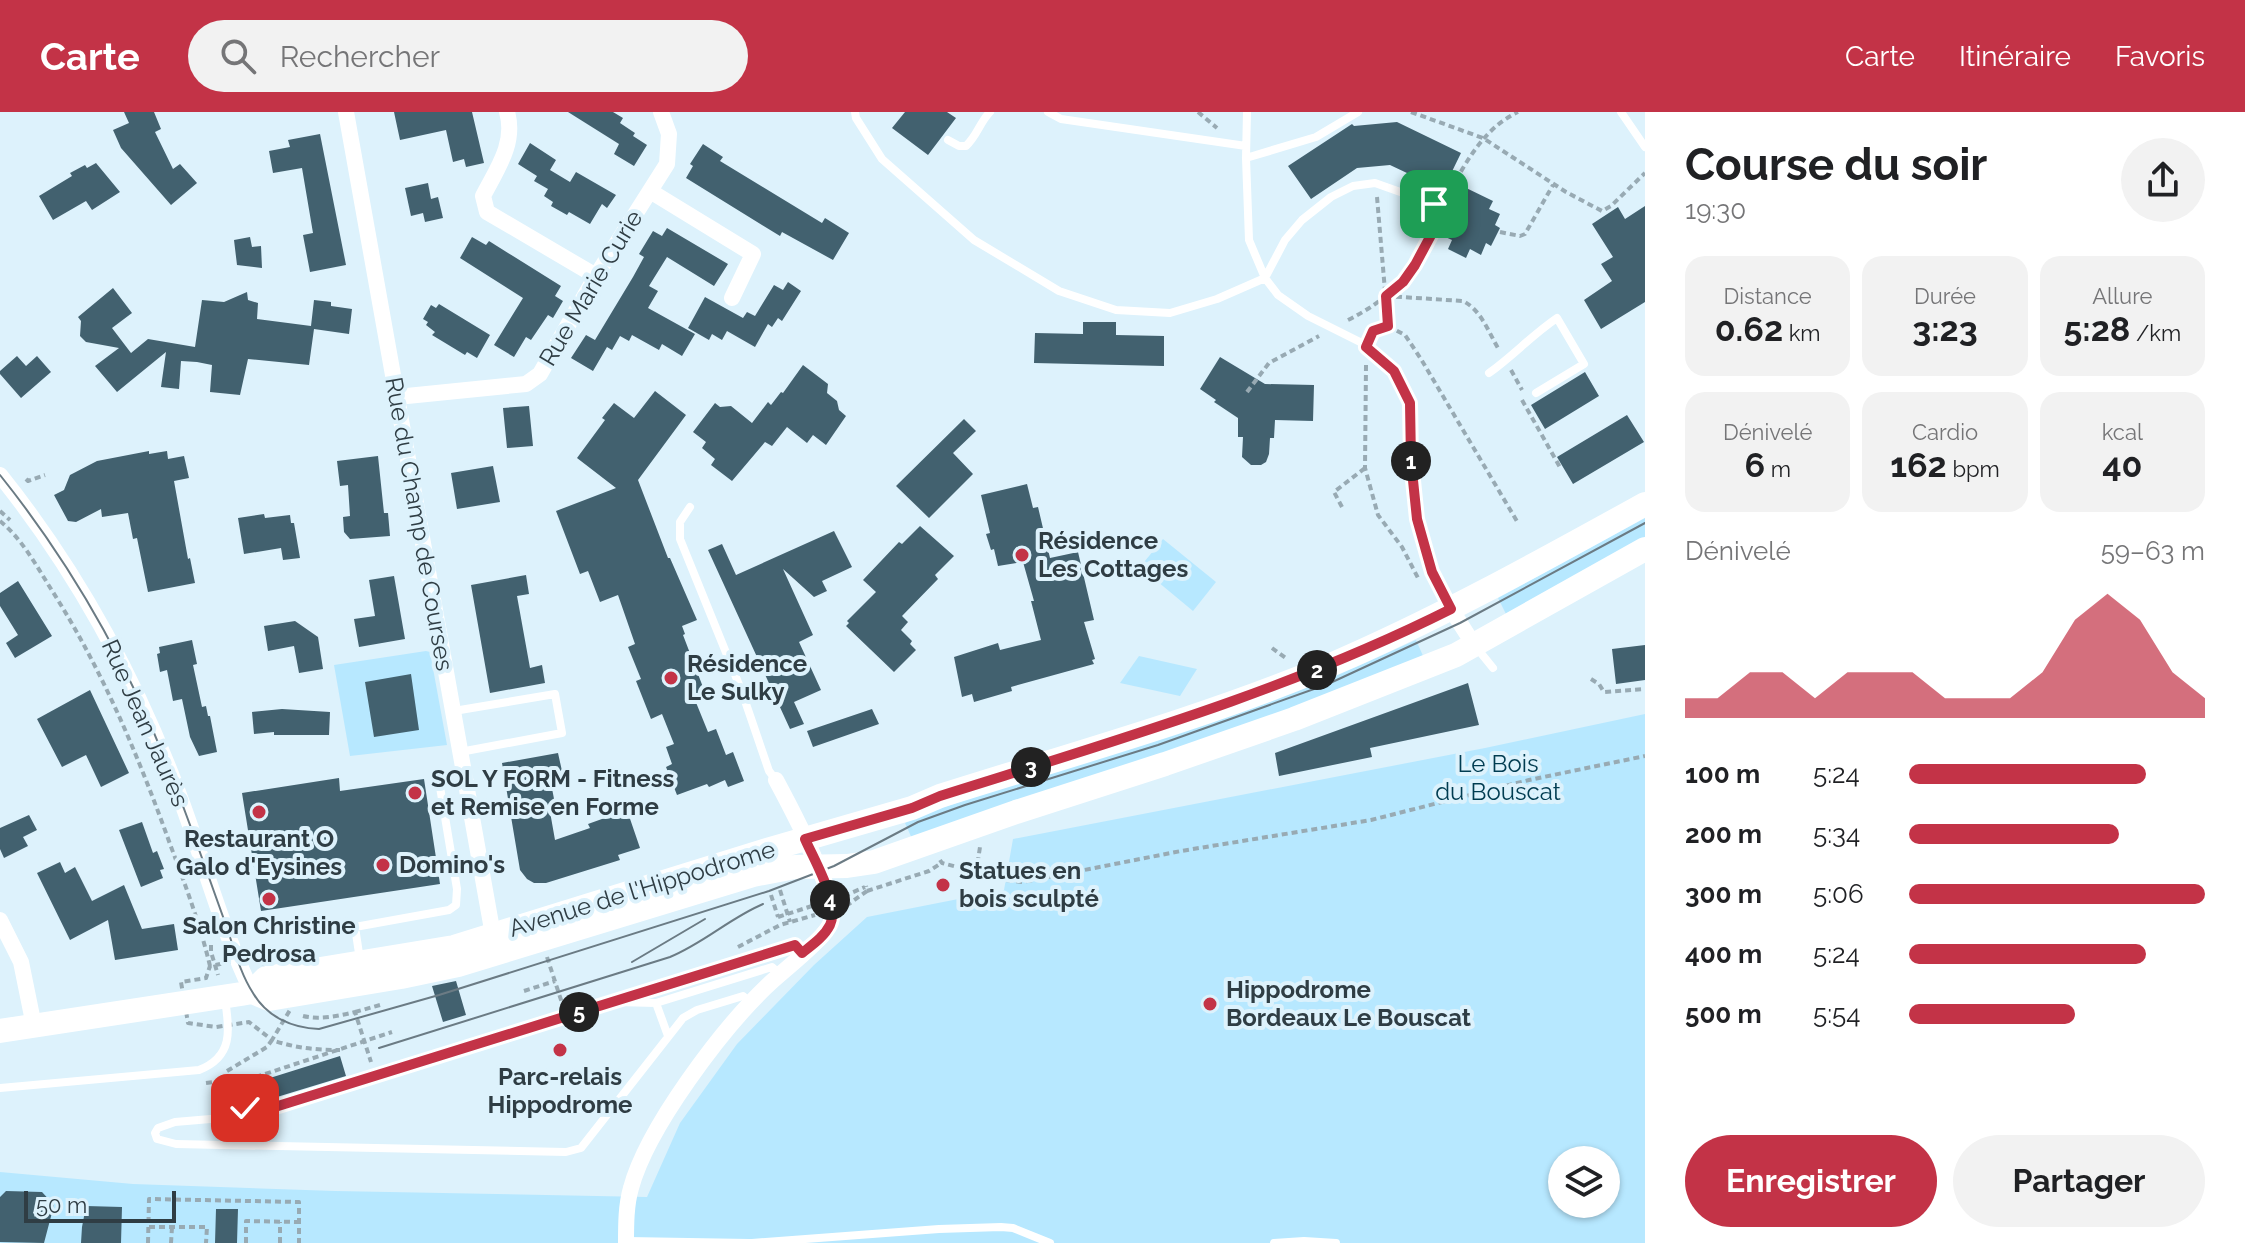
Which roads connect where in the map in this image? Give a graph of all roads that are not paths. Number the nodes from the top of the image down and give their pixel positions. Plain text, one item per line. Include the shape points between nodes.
1 (346, 112) edge
2 (507, 112) edge
3 (661, 112) edge
4 (855, 112) edge
5 (990, 112) edge
6 (1048, 112) edge
7 (1247, 112) edge
8 (1358, 112) edge
9 (1621, 112) edge
10 (948, 140) dead end
11 (1246, 146) junction
12 (1645, 147) edge
13 (1246, 158) junction
14 (650, 191) junction
15 (1434, 204) road end
16 (596, 276) junction
17 (1265, 278) junction
18 (732, 298) dead end
19 (1489, 373) dead end
20 (1536, 393) dead end
21 (397, 397) junction
22 (0, 475) edge
23 (1645, 504) edge
24 (690, 507) dead end
25 (1645, 549) edge
26 (1451, 609) junction
27 (1474, 645) junction
28 (1493, 668) dead end
29 (452, 711) junction
30 (460, 752) junction
31 (463, 771) junction
32 (776, 780) joint
33 (805, 839) junction
34 (818, 867) junction
35 (0, 920) edge
36 (493, 935) junction
37 (521, 947) junction
38 (802, 953) junction
39 (361, 962) junction
40 (428, 971) junction
41 (780, 974) junction
42 (252, 992) junction
43 (224, 997) junction
44 (609, 1002) junction
45 (656, 1003) junction
46 (751, 1003) junction
47 (34, 1026) junction
48 (0, 1031) edge
49 (668, 1036) junction
50 (0, 1088) edge
51 (626, 1242) edge
52 (751, 1243) edge
53 (1050, 1243) edge
54 (1274, 1243) edge
55 (1336, 1243) edge

1 - 21 street, Rue du Champ de Courses
2 - 16 street via 507,150 483,196 487,212
3 - 14 street, Rue Marie Curie via 669,134 667,164
4 - 17 lane via 882,159 974,240 1059,291 1116,310 1170,313
5 - 10 lane via 966,146
6 - 11 lane via 1061,119
7 - 11 lane
8 - 13 lane via 1316,137
9 - 12 lane
11 - 13 lane
13 - 17 lane via 1249,240
14 - 16 street, Rue Marie Curie
14 - 18 street via 753,254
15 - 17 lane via 1375,183 1353,186 1302,220
16 - 21 street, Rue Marie Curie via 540,374 526,384
17 - 26 lane via 1278,295 1366,347 1394,371 1410,403 1417,519 1432,572
19 - 20 lane via 1557,318 1584,364
21 - 29 street, Rue du Champ de Courses
22 - 42 street, Rue Jean Jaurès via 90,605 145,711
23 - 26 street, Avenue de l'Hippodrome
24 - 32 lane via 680,522 680,539
25 - 27 street, Avenue de l'Hippodrome
26 - 27 street
26 - 33 street, Avenue de l'Hippodrome via 1324,668 1215,709
27 - 28 lane
27 - 34 street, Avenue de l'Hippodrome via 1294,719 1165,764 874,862
29 - 30 street, Rue du Champ de Courses
29 - 30 lane via 555,694 562,733
30 - 31 street, Rue du Champ de Courses
31 - 36 street, Rue du Champ de Courses
31 - 39 lane via 438,775 456,905 355,927
32 - 33 street
33 - 34 street
33 - 36 street, Avenue de l'Hippodrome
34 - 37 street, Avenue de l'Hippodrome via 774,870 731,881
34 - 38 street via 832,918
35 - 47 street via 21,962
36 - 37 street
36 - 39 street, Avenue de l'Hippodrome
36 - 40 street via 489,946
37 - 40 street, Avenue de l'Hippodrome
38 - 41 street
38 - 44 lane via 795,945
39 - 42 street, Avenue de l'Hippodrome via 266,978
40 - 42 street, Avenue de l'Hippodrome via 269,999
41 - 45 lane via 772,967
41 - 46 street
42 - 43 street, Avenue de l'Hippodrome
43 - 47 street, Avenue de l'Hippodrome
43 - 50 lane via 228,1039 208,1067
44 - 45 lane
44 - 49 lane via 246,1116 175,1122 155,1133 157,1139 176,1144 566,1152 581,1148
45 - 49 lane
46 - 49 lane via 743,996 697,1010
46 - 51 street via 684,1089 646,1151 630,1190
47 - 48 street, Avenue de l'Hippodrome
51 - 52 lane
52 - 53 lane via 1001,1227
54 - 55 lane

